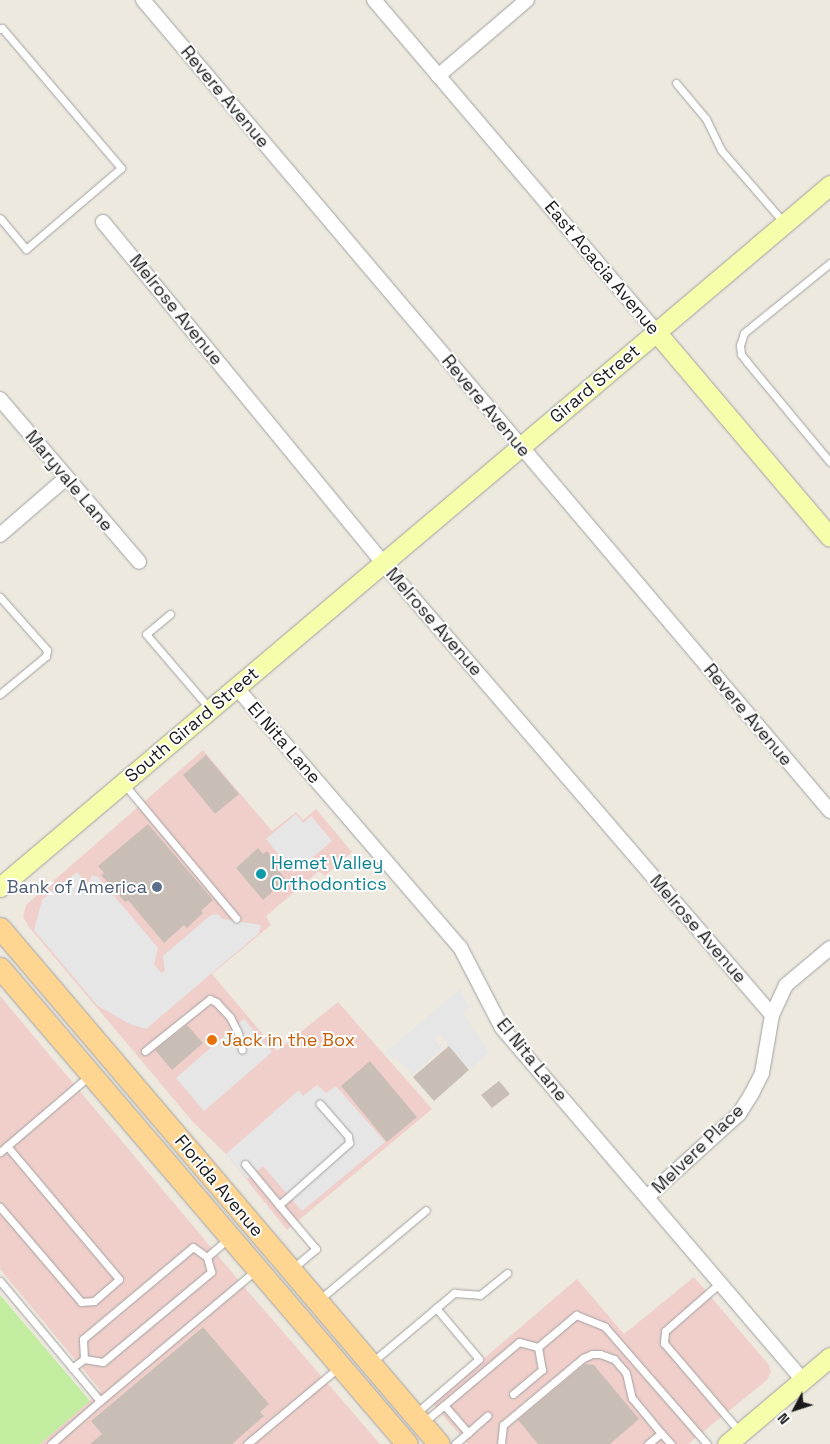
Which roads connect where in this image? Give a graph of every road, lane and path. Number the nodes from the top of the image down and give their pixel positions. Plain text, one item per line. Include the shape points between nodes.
1 (143, 0) edge
2 (374, 0) edge
3 (527, 0) edge
4 (0, 29) edge
5 (438, 76) junction
6 (676, 83) dead end
7 (830, 185) edge
8 (0, 218) edge
9 (103, 222) dead end
10 (785, 224) junction
11 (830, 263) edge
12 (657, 332) junction
13 (0, 399) edge
14 (520, 447) junction
15 (830, 462) edge
16 (66, 478) junction
17 (0, 535) edge
18 (830, 536) edge
19 (139, 562) dead end
20 (383, 563) junction
21 (0, 597) edge
22 (170, 614) dead end
23 (236, 687) junction
24 (0, 694) edge
25 (210, 709) junction
26 (123, 783) junction
27 (830, 811) edge
28 (0, 887) edge
29 (236, 918) dead end
30 (0, 928) edge
31 (830, 948) edge
32 (0, 968) edge
33 (772, 1015) junction
34 (242, 1050) dead end
35 (145, 1051) dead end
36 (92, 1074) junction
37 (320, 1104) dead end
38 (7, 1146) junction
39 (0, 1152) edge
40 (245, 1164) dead end
41 (648, 1197) junction
42 (279, 1204) junction
43 (0, 1207) edge
44 (426, 1210) dead end
45 (230, 1237) junction
46 (207, 1257) junction
47 (257, 1269) junction
48 (291, 1270) junction
49 (507, 1273) dead end
50 (0, 1281) edge
51 (720, 1283) junction
52 (317, 1301) junction
53 (436, 1308) junction
54 (538, 1347) junction
55 (830, 1356) edge
56 (84, 1359) junction
57 (370, 1364) junction
58 (340, 1366) junction
59 (72, 1368) junction
60 (803, 1380) junction
61 (513, 1394) dead end
62 (100, 1401) junction
63 (444, 1405) junction
64 (487, 1416) dead end
65 (418, 1419) junction
66 (661, 1432) junction
67 (468, 1433) junction
68 (733, 1438) edge
69 (249, 1442) edge
70 (51, 1444) edge
71 (407, 1444) edge
72 (439, 1444) edge
73 (455, 1444) edge
74 (501, 1444) edge
75 (648, 1444) edge
76 (671, 1444) edge
77 (707, 1444) edge

1 - 14 street, Revere Avenue
2 - 5 street, East Acacia Avenue
3 - 5 street
4 - 8 lane via 121,168 26,249
5 - 12 street, East Acacia Avenue
6 - 10 lane via 706,119 721,150
7 - 10 street, Girard Street
9 - 20 street, Melrose Avenue
10 - 12 street, Girard Street
11 - 15 lane via 744,333 740,345 741,354 747,362
12 - 14 street, Girard Street
12 - 18 street, East Acacia Avenue
13 - 16 street, Maryvale Lane
14 - 20 street, Girard Street
14 - 27 street, Revere Avenue
16 - 17 street
16 - 19 street, Maryvale Lane
20 - 23 street, South Girard Street
20 - 33 street, Melrose Avenue
21 - 24 lane via 47,650 46,656
22 - 25 lane via 146,634
23 - 25 street, South Girard Street
23 - 41 street, El Nita Lane via 460,947 502,1028
25 - 26 street, South Girard Street
26 - 28 street, South Girard Street
26 - 29 lane
30 - 48 main road, Florida Avenue
31 - 33 street, Melvere Place via 786,985
32 - 36 main road, Florida Avenue
33 - 41 street, Melvere Place via 762,1073 743,1107
34 - 35 lane via 230,1017 210,1000
36 - 38 lane
36 - 45 main road, Florida Avenue
37 - 42 lane via 348,1136 349,1144
38 - 39 lane
38 - 43 lane via 119,1279 94,1301 81,1302
40 - 42 lane
41 - 51 street, El Nita Lane
42 - 48 lane via 316,1249
44 - 52 lane
45 - 46 lane
45 - 47 main road, Florida Avenue
46 - 56 lane via 211,1272 103,1362
46 - 56 lane via 193,1247 83,1339
47 - 58 main road, Florida Avenue
47 - 62 lane
48 - 52 main road, Florida Avenue
49 - 53 lane via 480,1295 454,1293
50 - 59 lane
51 - 60 street, El Nita Lane
51 - 68 lane via 665,1331 664,1343
52 - 57 main road, Florida Avenue
53 - 57 lane
53 - 65 lane via 480,1359
54 - 61 lane via 542,1370
54 - 63 lane via 519,1342
54 - 77 lane via 576,1315 605,1327
55 - 60 street
56 - 59 lane
57 - 65 main road, Florida Avenue
58 - 69 lane
58 - 71 main road, Florida Avenue
59 - 62 lane
60 - 68 street
62 - 70 lane
63 - 65 lane
63 - 67 lane
64 - 67 lane
65 - 72 main road, Florida Avenue
66 - 74 lane via 632,1398 626,1373 614,1359 592,1354 503,1425
66 - 75 lane
66 - 76 lane
67 - 73 lane

